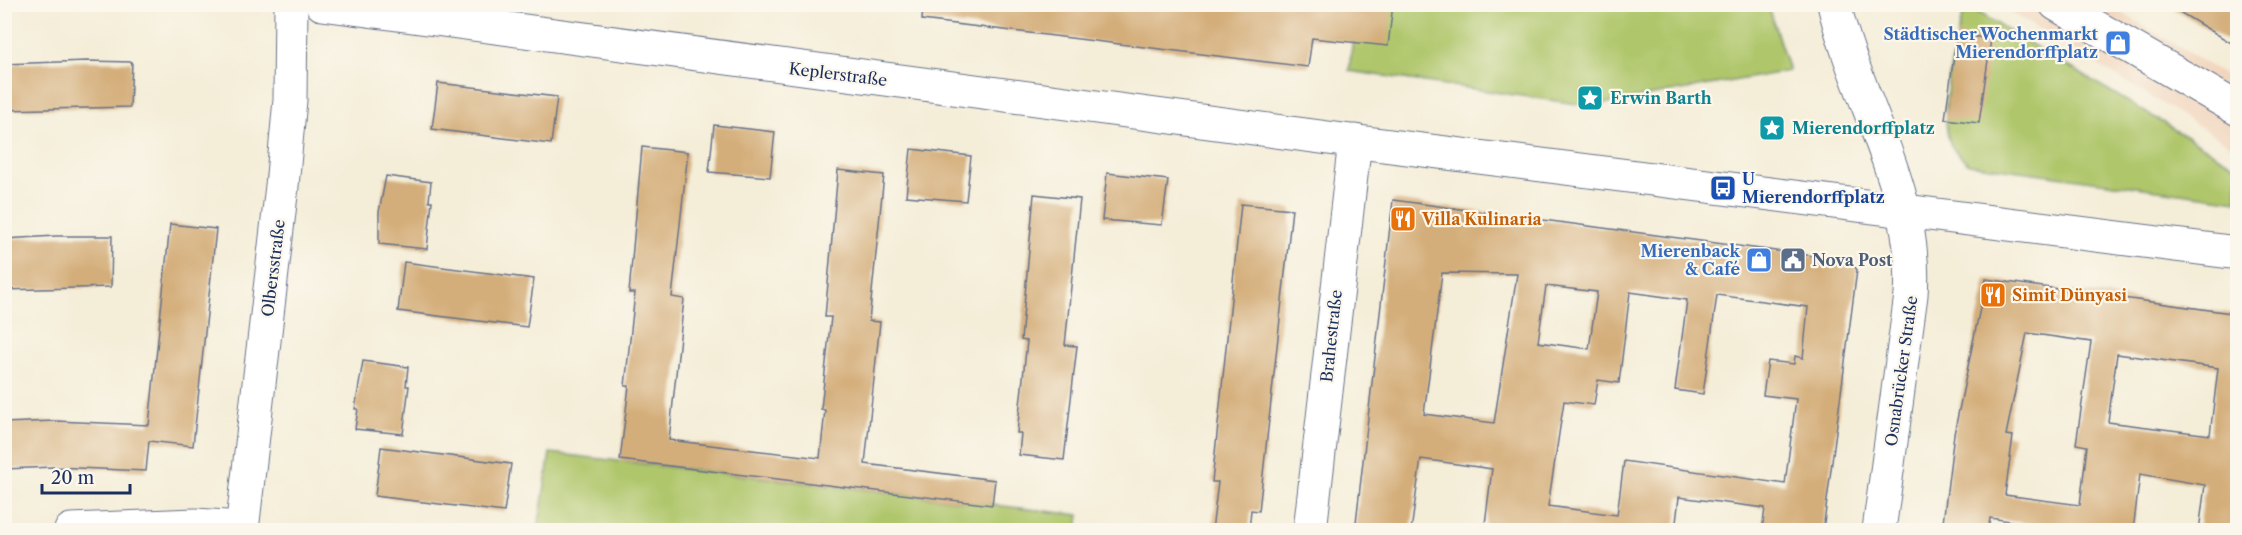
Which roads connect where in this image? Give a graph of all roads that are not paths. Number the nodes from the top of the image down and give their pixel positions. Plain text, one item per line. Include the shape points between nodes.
1 (291, 4) edge
2 (322, 4) edge
3 (1834, 4) edge
4 (2056, 4) edge
5 (2238, 109) edge
6 (1355, 141) junction
7 (1906, 212) junction
8 (2238, 253) edge
9 (242, 530) edge
10 (71, 531) edge
11 (1310, 531) edge
12 (1879, 531) edge

1 - 9 street, Olbersstraße via 290,100 282,186
2 - 6 street, Keplerstraße
3 - 7 street
4 - 5 street
6 - 7 street
6 - 11 street, Brahestraße
7 - 8 street
7 - 12 street, Osnabrücker Straße via 1911,295
9 - 10 street via 195,525

